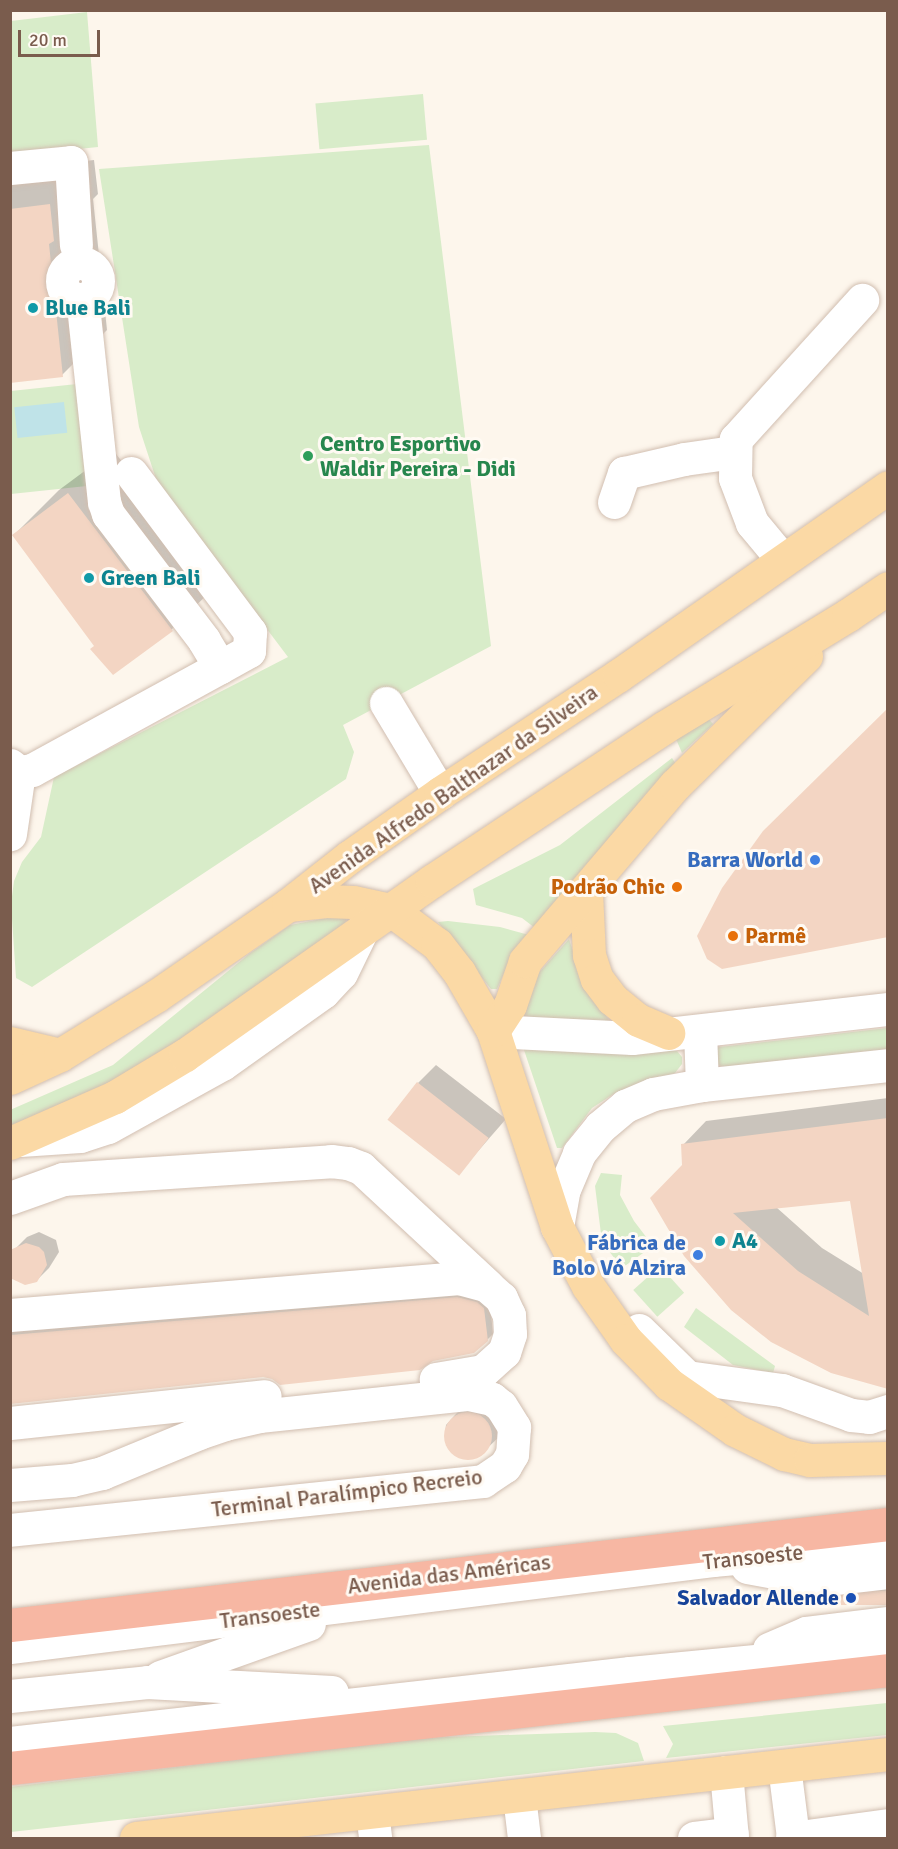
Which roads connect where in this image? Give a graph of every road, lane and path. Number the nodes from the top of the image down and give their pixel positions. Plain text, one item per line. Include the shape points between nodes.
1 (10, 168) edge
2 (862, 300) dead end
3 (734, 452) junction
4 (131, 472) dead end
5 (888, 487) edge
6 (614, 502) dead end
7 (782, 559) junction
8 (888, 588) edge
9 (848, 615) junction
10 (220, 667) junction
11 (386, 702) dead end
12 (13, 793) edge
13 (440, 793) junction
14 (586, 892) junction
15 (288, 905) junction
16 (391, 910) junction
17 (888, 1008) edge
18 (494, 1031) junction
19 (700, 1031) junction
20 (668, 1033) junction
21 (10, 1042) edge
22 (60, 1055) junction
23 (888, 1065) edge
24 (10, 1078) edge
25 (702, 1085) junction
26 (14, 1142) edge
27 (10, 1198) edge
28 (557, 1227) junction
29 (588, 1286) junction
30 (494, 1291) junction
31 (10, 1315) edge
32 (888, 1411) edge
33 (10, 1423) edge
34 (888, 1458) edge
35 (10, 1485) edge
36 (888, 1505) edge
37 (888, 1524) edge
38 (10, 1530) edge
39 (810, 1533) junction
40 (888, 1544) edge
41 (713, 1560) junction
42 (888, 1572) edge
43 (368, 1603) junction
44 (888, 1623) edge
45 (10, 1625) edge
46 (10, 1647) edge
47 (888, 1647) edge
48 (734, 1663) junction
49 (888, 1670) edge
50 (147, 1682) junction
51 (10, 1696) edge
52 (424, 1698) junction
53 (10, 1743) edge
54 (888, 1754) edge
55 (784, 1766) junction
56 (10, 1768) edge
57 (726, 1772) junction
58 (519, 1796) junction
59 (374, 1825) edge
60 (888, 1825) edge
61 (732, 1836) edge
62 (151, 1838) edge
63 (793, 1838) edge
64 (524, 1839) edge
65 (694, 1839) edge

1 - 10 street via 71,162 104,502 108,513
2 - 3 street via 735,439
3 - 6 street via 624,473
3 - 7 street via 735,478 752,523
4 - 10 street via 250,632 249,651
5 - 7 main road, Avenida Alfredo Balthazar da Silveira
7 - 13 main road, Avenida Alfredo Balthazar da Silveira via 619,675
8 - 9 main road
9 - 14 main road via 675,785
9 - 16 main road via 663,728
10 - 12 street via 32,770
11 - 13 street
13 - 15 main road, Avenida Alfredo Balthazar da Silveira
14 - 18 main road via 525,961 510,1005
14 - 20 main road via 589,955 597,979 612,999 638,1020
15 - 16 main road via 353,902
15 - 22 main road, Avenida Alfredo Balthazar da Silveira via 156,996
16 - 18 main road via 437,944 459,972
16 - 26 main road via 184,1056 115,1096
17 - 19 street
18 - 20 street via 632,1038
18 - 28 main road
19 - 20 street
19 - 25 street
21 - 22 main road
22 - 24 main road, Avenida Alfredo Balthazar da Silveira
23 - 25 street
25 - 28 street via 653,1094 625,1106 600,1127 579,1153 564,1189
27 - 30 street via 63,1179 348,1163 361,1168
28 - 29 main road
29 - 32 street via 624,1314 687,1377 782,1390 851,1415 869,1417
29 - 34 main road via 626,1340 669,1384 758,1444 810,1460
30 - 31 street via 478,1281 459,1278
30 - 33 street via 506,1306 510,1334 499,1360 474,1374
35 - 38 street, Terminal Paralímpico Recreio via 72,1480 102,1473 199,1433 260,1416 469,1394 492,1399 509,1416 514,1433 512,1454 505,1466 483,1481
36 - 39 highway via 841,1517
37 - 39 highway, Avenida das Américas
39 - 45 highway, Avenida das Américas
40 - 41 street, Transoeste
41 - 42 street via 804,1579
41 - 43 street, Transoeste
43 - 46 street, Transoeste
43 - 50 street
44 - 48 street via 806,1633
47 - 48 street
48 - 52 street
49 - 56 highway
50 - 51 street
50 - 52 street
52 - 53 street
54 - 55 main road
55 - 57 main road
55 - 63 street
57 - 58 main road
57 - 61 street
58 - 59 main road
58 - 64 street
59 - 62 main road
60 - 63 street
61 - 65 street

